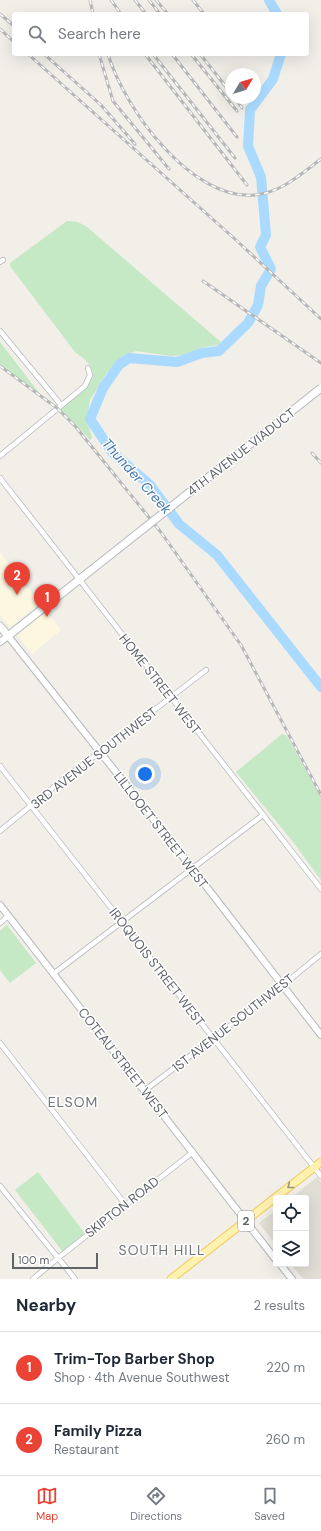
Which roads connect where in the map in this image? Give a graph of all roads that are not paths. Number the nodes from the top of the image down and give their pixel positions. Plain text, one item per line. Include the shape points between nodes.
1 (0, 331) edge
2 (88, 368) dead end
3 (321, 388) edge
4 (61, 405) junction
5 (0, 456) edge
6 (0, 478) edge
7 (79, 580) junction
8 (0, 626) edge
9 (8, 636) junction
10 (0, 642) edge
11 (206, 670) dead end
12 (170, 697) junction
13 (100, 752) junction
14 (0, 766) edge
15 (32, 806) junction
16 (263, 815) junction
17 (0, 831) edge
18 (192, 868) junction
19 (321, 889) edge
20 (0, 905) edge
21 (8, 916) junction
22 (0, 922) edge
23 (121, 922) junction
24 (321, 954) edge
25 (53, 974) junction
26 (282, 986) junction
27 (321, 1035) edge
28 (213, 1038) junction
29 (0, 1043) edge
30 (144, 1091) junction
31 (193, 1152) junction
32 (321, 1162) edge
33 (314, 1167) junction
34 (321, 1176) edge
35 (0, 1186) edge
36 (126, 1204) junction
37 (246, 1220) junction
38 (273, 1256) edge
39 (58, 1258) junction
40 (282, 1267) edge
41 (180, 1276) edge
42 (33, 1279) edge
43 (75, 1279) edge
44 (171, 1279) edge
45 (292, 1279) edge

1 - 4 street
2 - 4 street via 90,374 85,386
3 - 7 main road, 4TH AVENUE VIADUCT, bridge
4 - 5 street
6 - 7 street, HOME STREET WEST
7 - 9 main road, 4TH AVENUE VIADUCT
7 - 12 street, HOME STREET WEST
8 - 9 main road, LILLOOET STREET WEST
9 - 10 street
9 - 13 street, LILLOOET STREET WEST
11 - 12 street, 3RD AVENUE SOUTHWEST
12 - 13 street, 3RD AVENUE SOUTHWEST
12 - 16 street, HOME STREET WEST
13 - 15 street, 3RD AVENUE SOUTHWEST
13 - 18 street, LILLOOET STREET WEST
14 - 15 street, IROQUOIS STREET WEST
15 - 17 street, 3RD AVENUE SOUTHWEST
15 - 23 street, IROQUOIS STREET WEST
16 - 18 street
16 - 19 street, HOME STREET WEST
18 - 23 street
18 - 26 street, LILLOOET STREET WEST
20 - 21 street, COTEAU STREET WEST
21 - 22 street
21 - 25 street, COTEAU STREET WEST
23 - 25 street
23 - 28 street, IROQUOIS STREET WEST
24 - 26 street, 1ST AVENUE SOUTHWEST
25 - 30 street, COTEAU STREET WEST
26 - 27 street, LILLOOET STREET WEST
26 - 28 street, 1ST AVENUE SOUTHWEST
28 - 30 street, 1ST AVENUE SOUTHWEST
28 - 33 street, IROQUOIS STREET WEST
29 - 36 street
30 - 31 street, COTEAU STREET WEST
31 - 36 street, SKIPTON ROAD
31 - 37 street, COTEAU STREET WEST
32 - 33 main road, 2
33 - 34 street, IROQUOIS STREET WEST
33 -> 37 main road, 2
35 - 39 street
36 - 39 street, SKIPTON ROAD
37 - 38 street, COTEAU STREET WEST
37 - 41 main road, 2
39 - 42 street, SKIPTON ROAD
39 - 43 street
40 - 45 street
41 - 44 main road, 2

